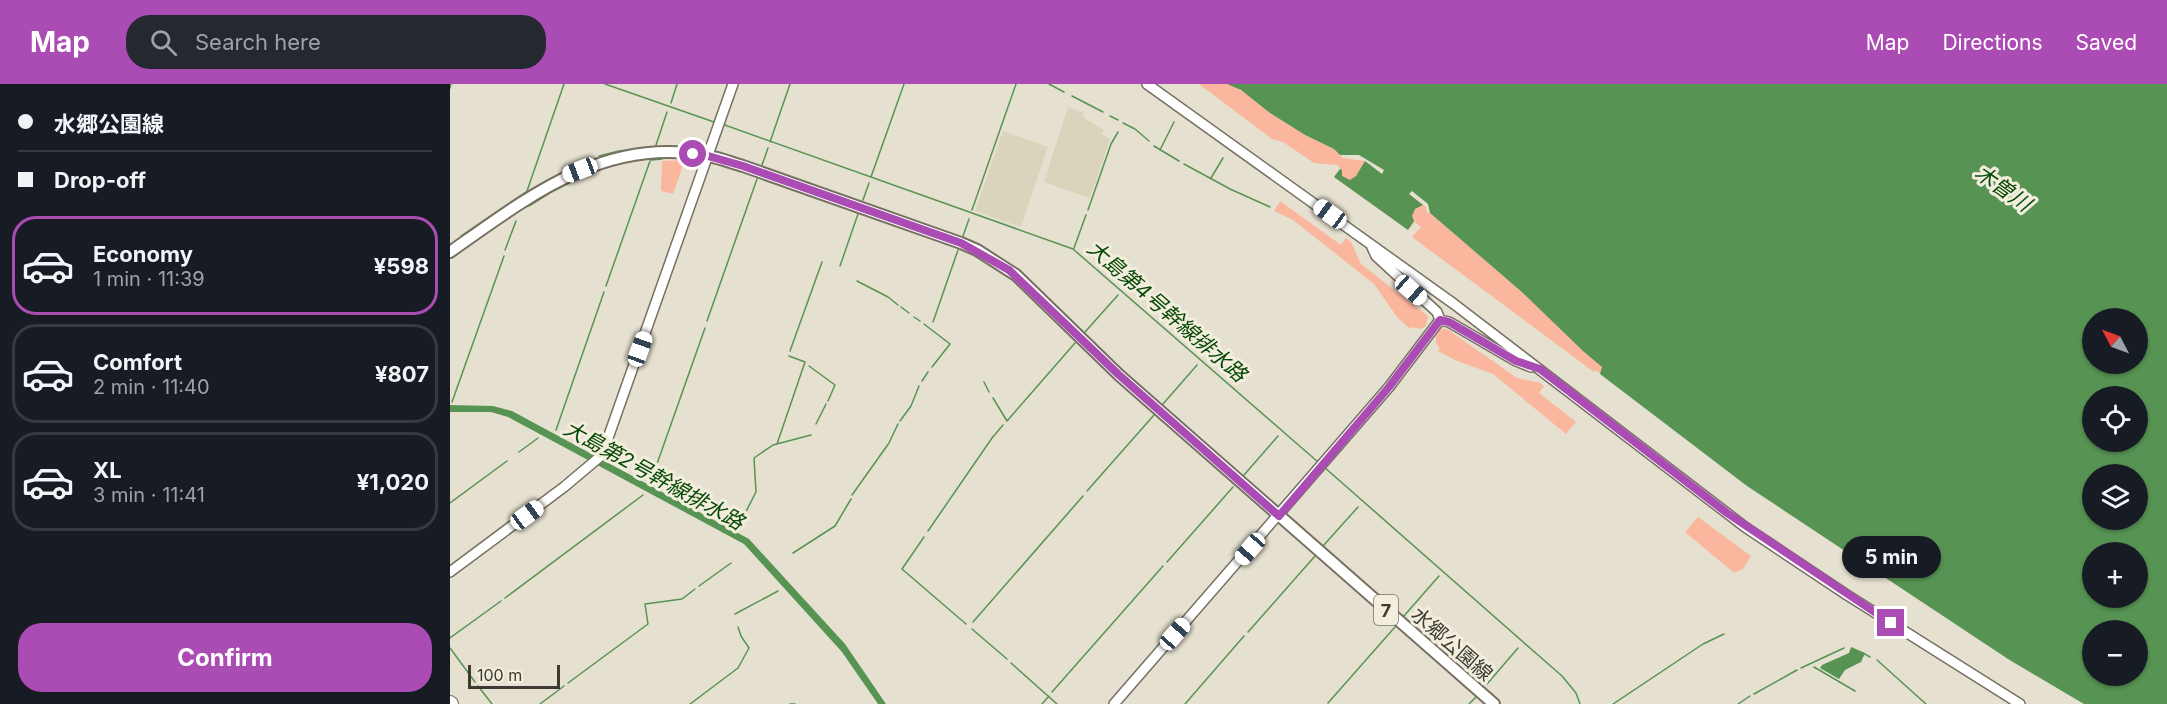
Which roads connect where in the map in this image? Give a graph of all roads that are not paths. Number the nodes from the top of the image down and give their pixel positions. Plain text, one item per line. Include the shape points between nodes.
1 (733, 84) edge
2 (1147, 84) edge
3 (708, 156) junction
4 (1370, 243) junction
5 (450, 252) edge
6 (1440, 320) junction
7 (1540, 369) junction
8 (1279, 516) junction
9 (450, 572) edge
10 (1114, 704) edge
11 (1494, 704) edge
12 (2019, 704) edge

1 - 3 street
2 - 4 street
3 - 5 main road, 水郷公園線 / 7 via 644,154 592,165 549,186
3 - 8 main road, 水郷公園線 / 7 via 961,243 1009,270 1119,375
3 - 9 street via 601,457
4 - 6 street via 1376,256 1437,312
4 - 7 street
6 - 7 street via 1516,361
6 - 8 street via 1389,387
7 - 12 street via 1745,526
8 - 10 street
8 - 11 main road, 水郷公園線 / 7

